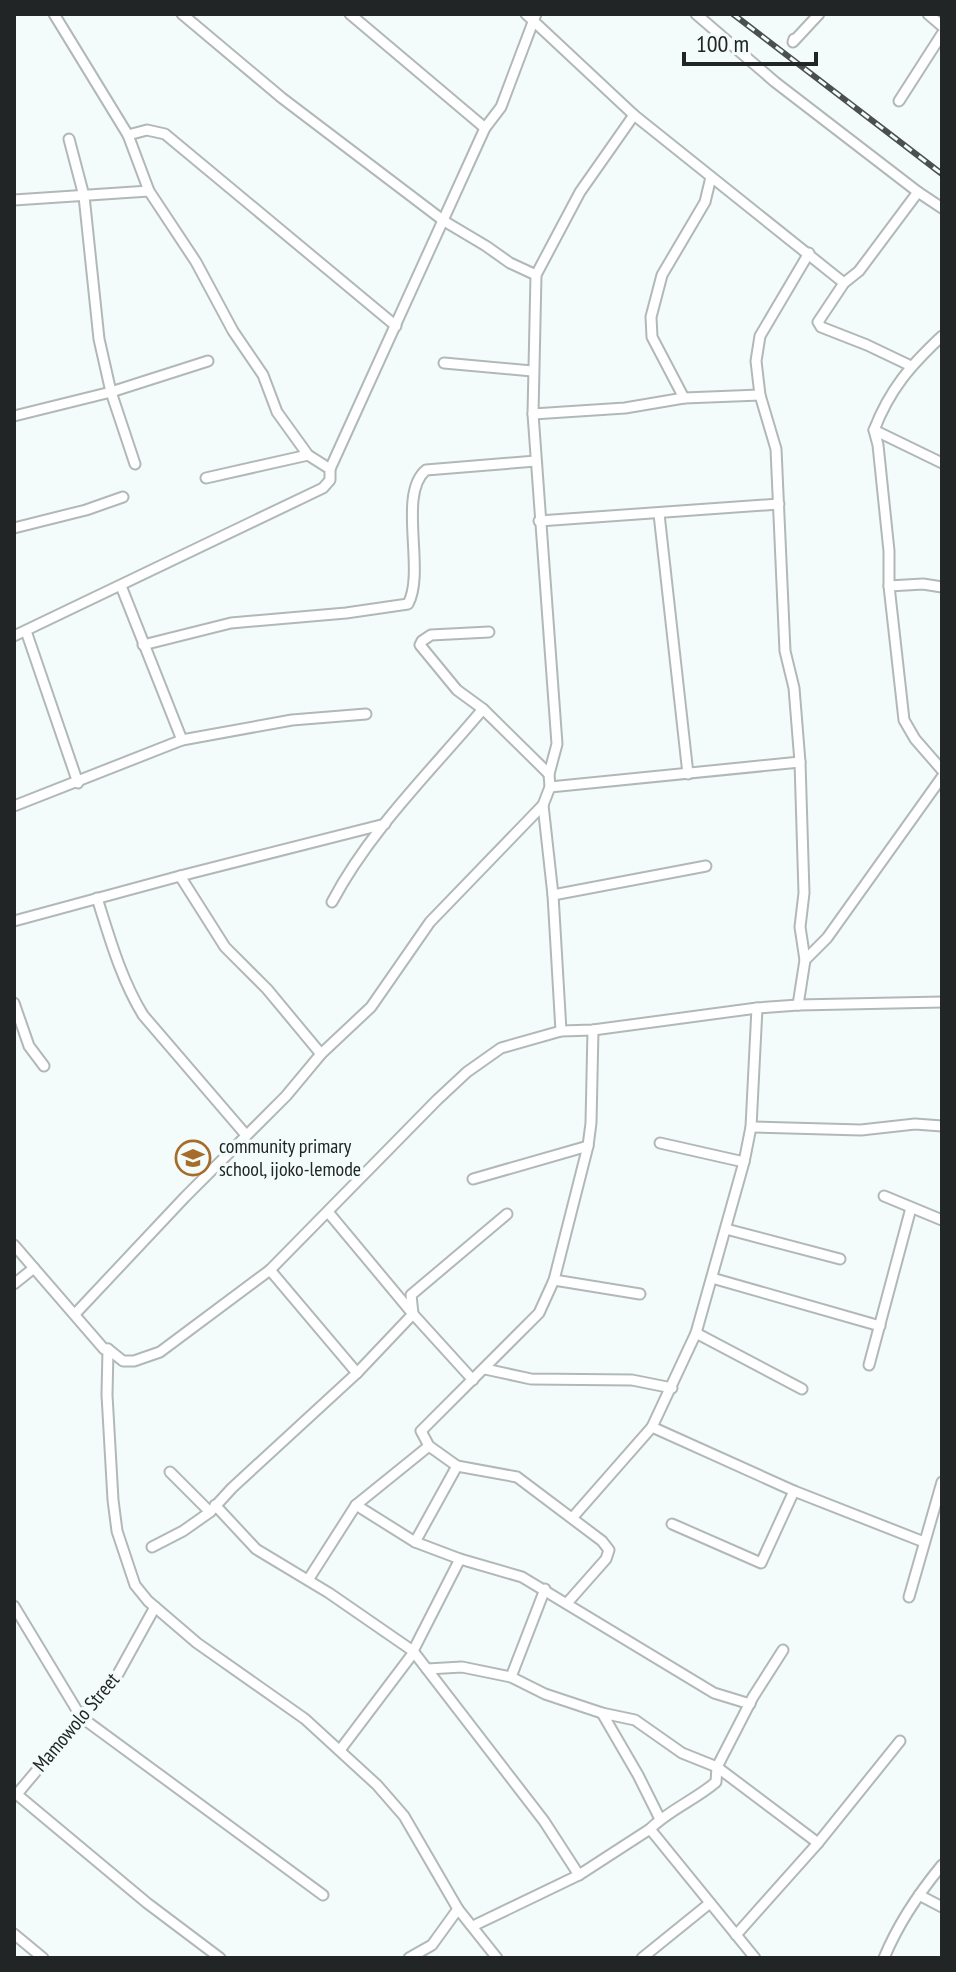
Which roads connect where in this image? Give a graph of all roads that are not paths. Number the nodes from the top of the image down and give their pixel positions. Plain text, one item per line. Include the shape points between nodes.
1 (54, 14) edge
2 (182, 14) edge
3 (350, 14) edge
4 (696, 14) edge
5 (819, 14) edge
6 (928, 14) edge
7 (532, 16) edge
8 (942, 26) edge
9 (942, 34) edge
10 (794, 39) dead end
11 (899, 101) dead end
12 (634, 115) junction
13 (485, 128) junction
14 (128, 135) junction
15 (69, 139) dead end
16 (711, 177) junction
17 (149, 191) junction
18 (918, 192) junction
19 (84, 196) junction
20 (14, 200) edge
21 (942, 208) edge
22 (444, 221) junction
23 (809, 253) junction
24 (536, 275) junction
25 (844, 283) junction
26 (396, 326) junction
27 (942, 336) edge
28 (208, 361) dead end
29 (444, 363) dead end
30 (911, 366) junction
31 (532, 371) junction
32 (111, 392) junction
33 (760, 395) junction
34 (684, 398) junction
35 (533, 414) junction
36 (14, 416) edge
37 (874, 430) junction
38 (308, 455) junction
39 (536, 461) junction
40 (942, 463) edge
41 (135, 464) dead end
42 (330, 469) junction
43 (206, 478) dead end
44 (123, 497) dead end
45 (779, 504) junction
46 (659, 514) junction
47 (539, 521) junction
48 (14, 528) edge
49 (121, 586) junction
50 (889, 586) junction
51 (942, 587) edge
52 (26, 631) junction
53 (489, 632) dead end
54 (14, 636) edge
55 (143, 645) junction
56 (483, 709) junction
57 (366, 714) dead end
58 (182, 740) junction
59 (800, 762) junction
60 (942, 770) edge
61 (549, 774) junction
62 (688, 774) junction
63 (942, 777) edge
64 (78, 783) junction
65 (550, 787) junction
66 (543, 805) junction
67 (14, 806) edge
68 (385, 824) junction
69 (706, 866) dead end
70 (180, 876) junction
71 (553, 895) junction
72 (97, 898) junction
73 (332, 902) dead end
74 (15, 919) edge
75 (805, 960) junction
76 (941, 1001) edge
77 (14, 1003) edge
78 (798, 1005) junction
79 (757, 1008) junction
80 (593, 1030) junction
81 (561, 1031) junction
82 (321, 1054) junction
83 (44, 1066) dead end
84 (942, 1126) edge
85 (751, 1127) junction
86 (246, 1135) junction
87 (660, 1143) dead end
88 (588, 1146) junction
89 (744, 1162) junction
90 (473, 1179) dead end
91 (884, 1196) dead end
92 (911, 1208) junction
93 (328, 1212) junction
94 (507, 1214) dead end
95 (942, 1220) edge
96 (726, 1229) junction
97 (14, 1245) edge
98 (840, 1259) dead end
99 (34, 1268) junction
100 (270, 1270) junction
101 (712, 1278) junction
102 (554, 1280) junction
103 (14, 1284) edge
104 (640, 1294) dead end
105 (75, 1314) junction
106 (413, 1314) junction
107 (880, 1326) junction
108 (696, 1333) junction
109 (108, 1349) junction
110 (869, 1365) dead end
111 (485, 1369) junction
112 (357, 1373) junction
113 (473, 1380) junction
114 (672, 1388) junction
115 (802, 1389) dead end
116 (652, 1427) junction
117 (429, 1446) junction
118 (457, 1466) junction
119 (170, 1472) dead end
120 (942, 1482) edge
121 (794, 1491) junction
122 (939, 1501) edge
123 (356, 1505) junction
124 (212, 1509) junction
125 (573, 1517) junction
126 (672, 1524) dead end
127 (415, 1542) junction
128 (924, 1542) junction
129 (152, 1547) dead end
130 (460, 1559) junction
131 (308, 1580) junction
132 (545, 1589) junction
133 (909, 1597) dead end
134 (568, 1602) junction
135 (14, 1606) edge
136 (155, 1607) junction
137 (783, 1650) dead end
138 (414, 1652) junction
139 (427, 1669) junction
140 (511, 1677) junction
141 (750, 1704) junction
142 (602, 1713) junction
143 (81, 1717) junction
144 (900, 1741) dead end
145 (340, 1750) junction
146 (717, 1767) junction
147 (15, 1793) edge
148 (660, 1819) junction
149 (650, 1829) junction
150 (818, 1843) junction
151 (942, 1865) edge
152 (579, 1875) junction
153 (323, 1895) dead end
154 (919, 1895) junction
155 (710, 1903) junction
156 (942, 1907) edge
157 (458, 1909) junction
158 (473, 1926) junction
159 (14, 1934) edge
160 (736, 1935) junction
161 (43, 1958) edge
162 (220, 1958) edge
163 (409, 1958) edge
164 (497, 1958) edge
165 (642, 1958) edge
166 (755, 1958) edge
167 (884, 1958) edge

1 - 14 street
2 - 22 street
3 - 13 street
4 - 18 street
5 - 10 street
6 - 8 street
7 - 12 street
7 - 13 street via 501,107
9 - 11 street
12 - 16 street
12 - 24 street via 580,192
13 - 22 street
14 - 17 street
14 - 26 street via 147,130 165,134
15 - 19 street
16 - 23 street
16 - 34 street via 705,202 662,275 651,317 652,337
17 - 19 street
17 - 38 street via 263,375 277,412
18 - 21 street
18 - 25 street via 859,271
19 - 20 street
19 - 32 street via 99,339
22 - 24 street
22 - 26 street
23 - 25 street
23 - 33 street via 760,336
24 - 31 street
25 - 30 street via 819,317 821,327
26 - 42 street
27 - 30 street
28 - 32 street
29 - 31 street
30 - 37 street via 886,401
31 - 35 street
32 - 36 street
32 - 41 street
33 - 34 street
33 - 45 street via 776,449
34 - 35 street
35 - 39 street
37 - 40 street
37 - 50 street
38 - 42 street
38 - 43 street
39 - 47 street
39 - 55 street via 426,470 420,475 413,510 415,592 408,604 231,623
42 - 49 street via 323,488
44 - 48 street
45 - 46 street
45 - 59 street via 785,651
46 - 47 street
46 - 62 street
47 - 61 street via 556,709 557,744
49 - 52 street
49 - 55 street
50 - 51 street
50 - 60 street via 904,720
52 - 54 street
52 - 64 street
53 - 56 street via 431,635 420,645 457,690
55 - 58 street
56 - 61 street
56 - 68 street
57 - 58 street via 292,720
58 - 64 street
59 - 62 street
59 - 75 street via 800,927
61 - 65 street
62 - 65 street
63 - 75 street via 836,926
64 - 67 street
65 - 66 street
66 - 71 street
66 - 82 street via 430,922 371,1007
68 - 70 street
68 - 73 street via 348,871
69 - 71 street
70 - 72 street
70 - 82 street via 225,947
71 - 81 street
72 - 74 street
72 - 86 street via 118,963 143,1015
75 - 78 street
76 - 78 street
77 - 83 street via 29,1046
78 - 79 street
79 - 80 street
79 - 85 street
80 - 81 street
80 - 88 street
81 - 93 street via 487,1057 437,1100
82 - 86 street
84 - 85 street
85 - 89 street
86 - 105 street
87 - 89 street
88 - 90 street
88 - 102 street
89 - 96 street
91 - 92 street
92 - 95 street
92 - 107 street
93 - 100 street
93 - 106 street
94 - 106 street via 411,1295
96 - 98 street
96 - 101 street
97 - 99 street
99 - 103 street
99 - 105 street
100 - 109 street via 160,1352 123,1361
100 - 112 street
101 - 107 street
101 - 108 street
102 - 104 street
102 - 111 street via 539,1313
105 - 109 street
106 - 112 street
106 - 113 street
107 - 110 street
108 - 114 street
108 - 115 street
109 - 136 street via 117,1531 135,1585
111 - 113 street
111 - 114 street via 531,1379 632,1380
112 - 124 street
113 - 117 street via 421,1431
114 - 116 street
116 - 121 street
116 - 125 street
117 - 118 street
117 - 123 street
118 - 125 street via 517,1477
118 - 127 street
119 - 124 street
120 - 122 street
121 - 126 street via 761,1563
121 - 128 street
122 - 128 street
123 - 127 street
123 - 131 street
124 - 129 street
124 - 131 street via 256,1549
125 - 134 street via 609,1550
127 - 130 street
128 - 133 street
130 - 132 street
130 - 138 street
131 - 138 street
132 - 134 street
132 - 140 street
134 - 141 street via 714,1693
135 - 143 street
136 - 143 street, Mamowolo Street via 118,1674
136 - 145 street
137 - 141 street
138 - 139 street
138 - 145 street
139 - 140 street via 462,1667
139 - 152 street
140 - 142 street
141 - 146 street
142 - 146 street via 635,1720 682,1753
142 - 148 street
143 - 147 street, Mamowolo Street
143 - 153 street
144 - 150 street
145 - 157 street via 404,1816
146 - 148 street via 716,1782
146 - 150 street
147 - 162 street
148 - 149 street
149 - 152 street
149 - 155 street
150 - 160 street
151 - 154 street
152 - 158 street
154 - 156 street
154 - 167 street
155 - 160 street
155 - 165 street
157 - 158 street
157 - 163 street via 432,1945
158 - 164 street
159 - 161 street
160 - 166 street

